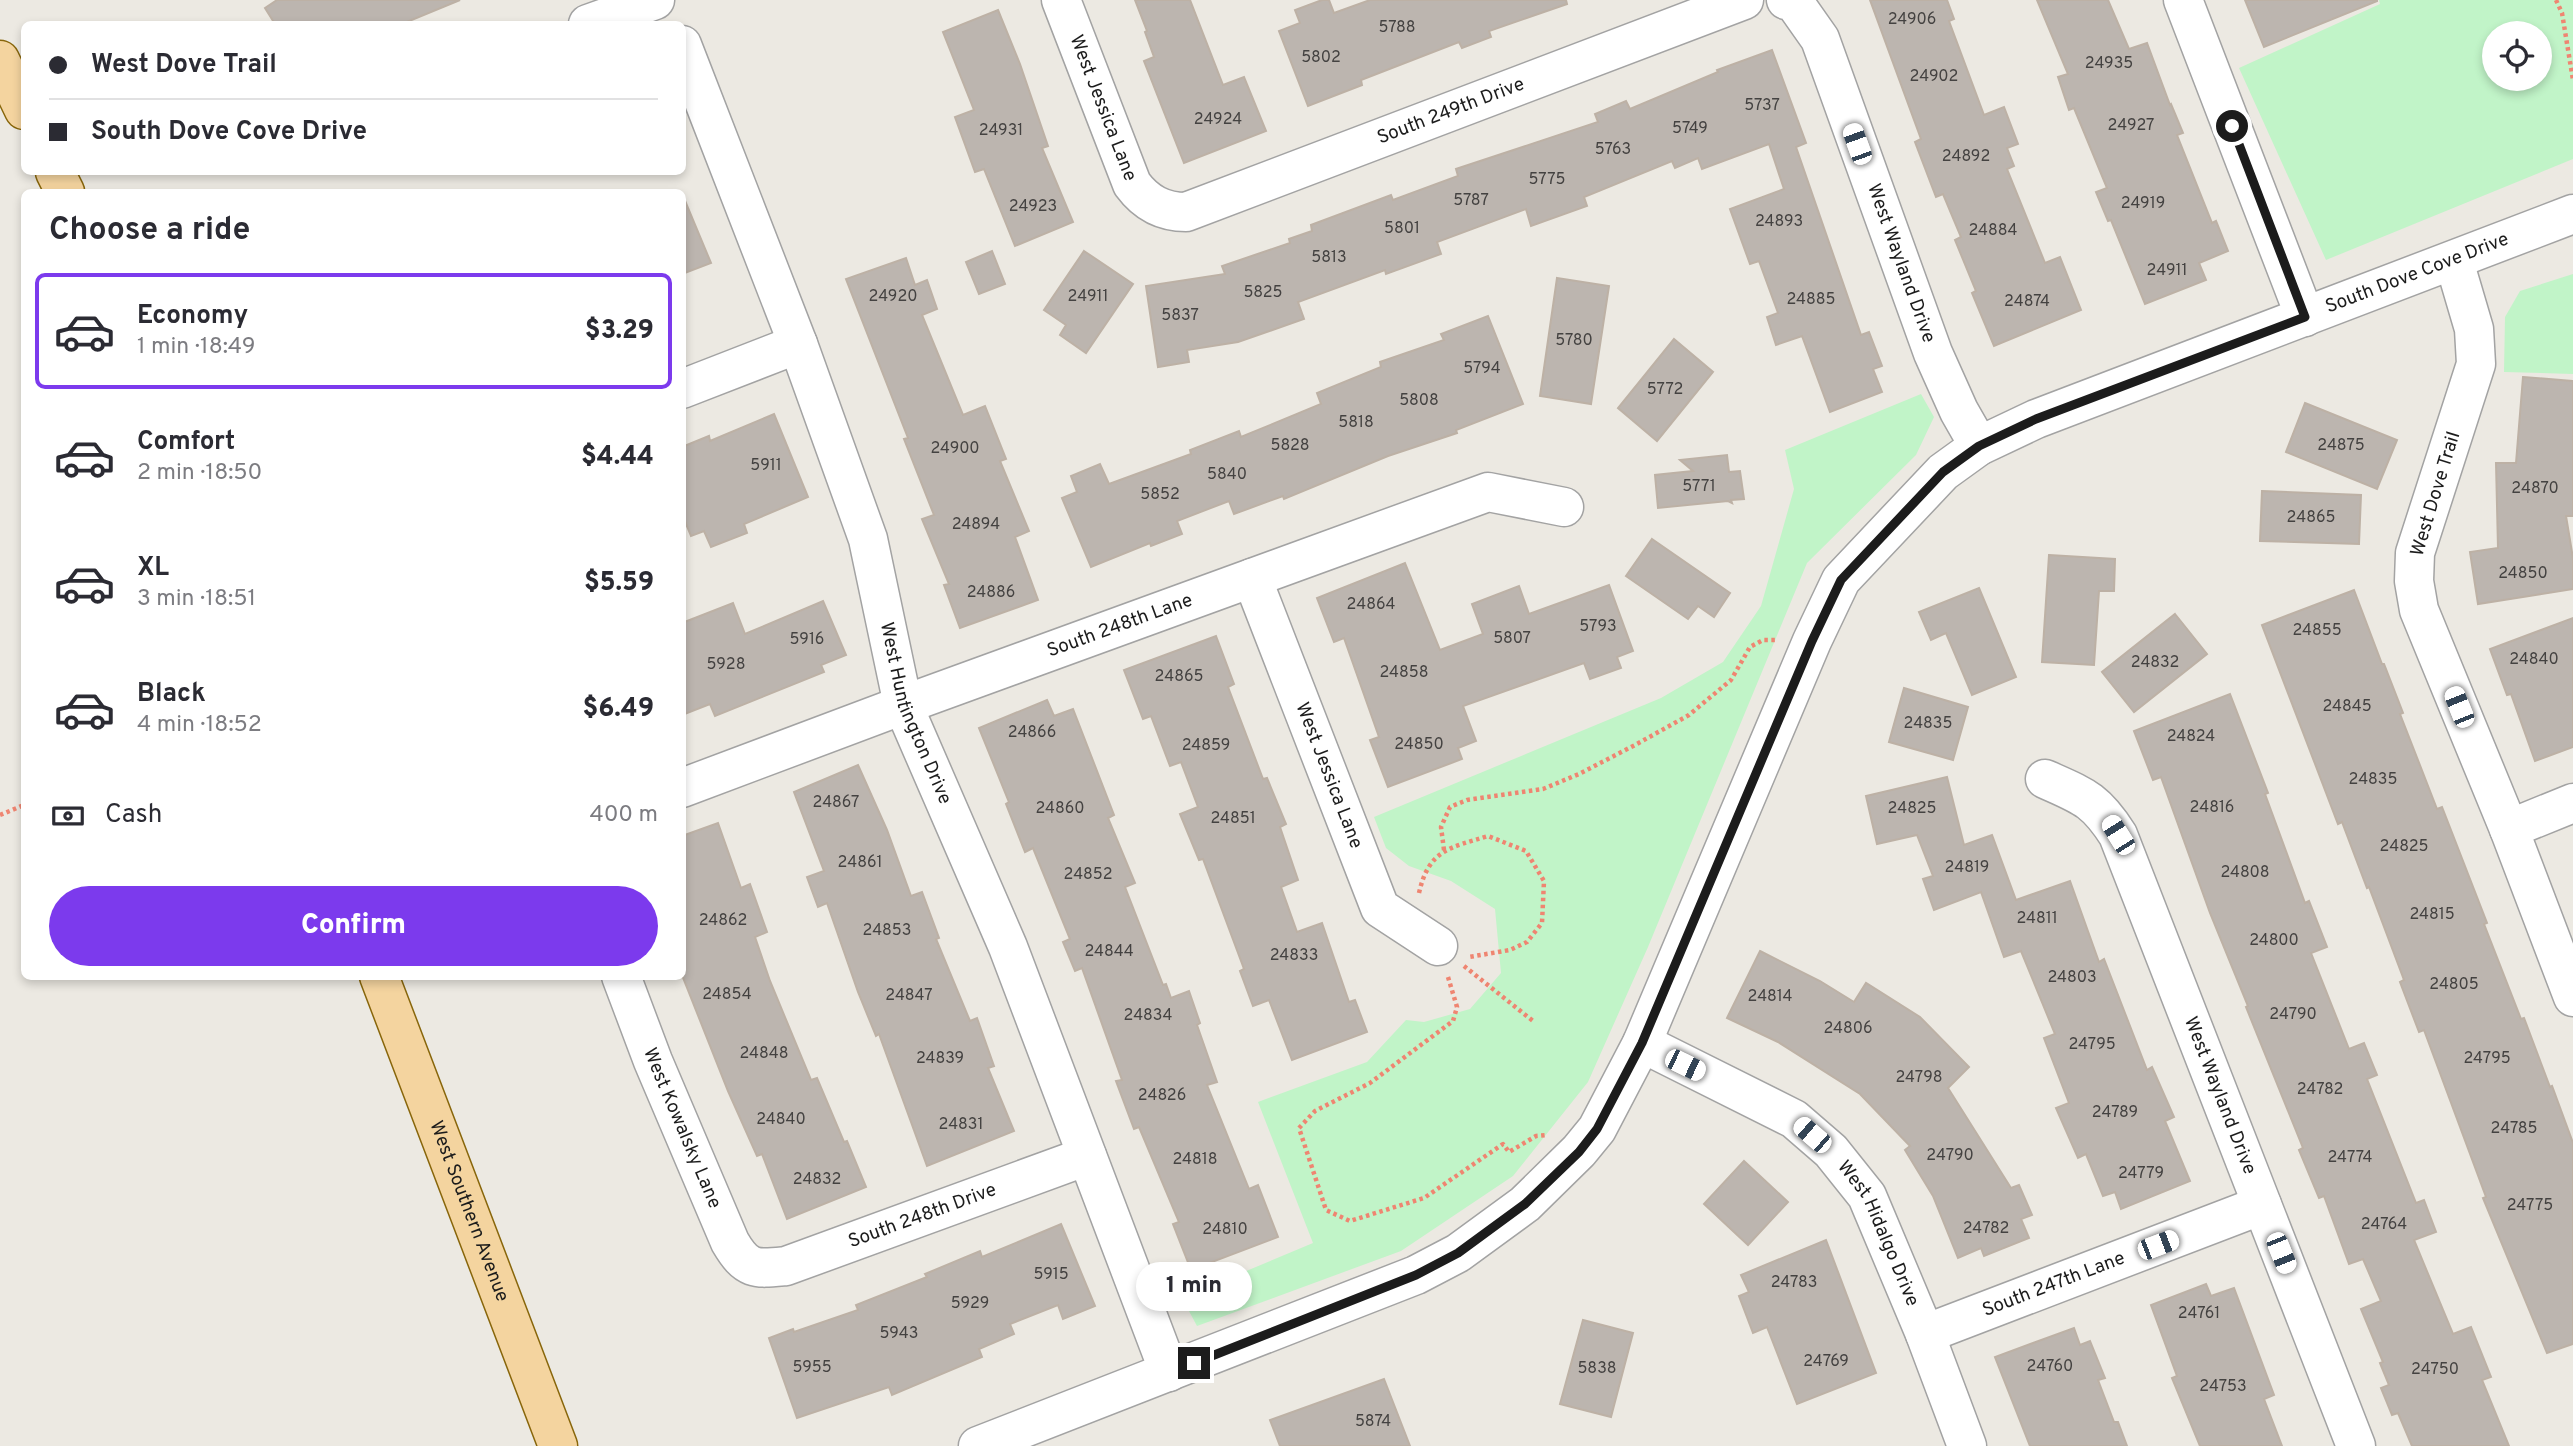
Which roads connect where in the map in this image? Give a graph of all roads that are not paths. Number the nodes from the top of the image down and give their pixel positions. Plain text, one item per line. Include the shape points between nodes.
1 (655, 0) edge
2 (665, 0) edge
3 (1061, 0) edge
4 (1744, 0) edge
5 (2183, 0) edge
6 (1790, 1) edge
7 (596, 21) edge
8 (674, 21) edge
9 (686, 55) edge
10 (0, 60) edge
11 (21, 104) edge
12 (1158, 207) joint
13 (2573, 214) edge
14 (2454, 261) junction
15 (2305, 317) junction
16 (798, 344) junction
17 (686, 387) edge
18 (1979, 446) junction
19 (1564, 507) dead end
20 (1252, 578) junction
21 (903, 705) junction
22 (2045, 779) dead end
23 (686, 786) edge
24 (2573, 803) edge
25 (2509, 829) junction
26 (1435, 945) road end
27 (381, 980) edge
28 (623, 980) edge
29 (2573, 997) edge
30 (1642, 1043) junction
31 (1087, 1156) junction
32 (2262, 1205) junction
33 (757, 1269) joint
34 (1925, 1334) junction
35 (1169, 1372) junction
36 (558, 1446) edge
37 (978, 1446) edge
38 (1966, 1446) edge
39 (2356, 1446) edge

1 - 7 street
2 - 8 street
3 - 12 street, West Jessica Lane via 1132,184
4 - 12 street, South 249th Drive via 1186,212
5 - 15 street
6 - 18 street, West Wayland Drive via 1819,39 1933,353
9 - 16 street, West Huntington Drive
10 - 11 main road
13 - 14 street, South Dove Cove Drive
14 - 15 street, South Dove Cove Drive
14 - 25 street, West Dove Trail via 2474,329 2476,365 2415,553 2414,581 2418,610
15 - 18 street, South Dove Cove Drive via 2036,419
16 - 17 street
16 - 21 street, West Huntington Drive via 868,539
18 - 30 street, South Dove Cove Drive via 1943,472 1841,580
19 - 20 street, South 248th Lane via 1488,492
20 - 21 street, South 248th Lane
20 - 26 street, West Jessica Lane via 1380,908
21 - 23 street, South 248th Lane
21 - 31 street, West Huntington Drive via 1008,947
22 - 32 street, West Wayland Drive via 2084,796 2104,812 2118,835
24 - 25 street
25 - 29 street, West Dove Trail
27 - 36 main road, West Southern Avenue
28 - 33 street, West Kowalsky Lane via 730,1242 745,1264
30 - 34 street, West Hidalgo Drive via 1794,1119 1830,1151 1867,1196
30 - 35 street, South Dove Cove Drive via 1597,1129 1579,1152 1525,1204 1458,1253 1416,1275
31 - 33 street, South 248th Drive via 786,1266
31 - 35 street, West Huntington Drive
32 - 34 street, South 247th Lane
32 - 39 street, West Wayland Drive
34 - 38 street, West Hidalgo Drive
35 - 37 street, South Dove Cove Drive

